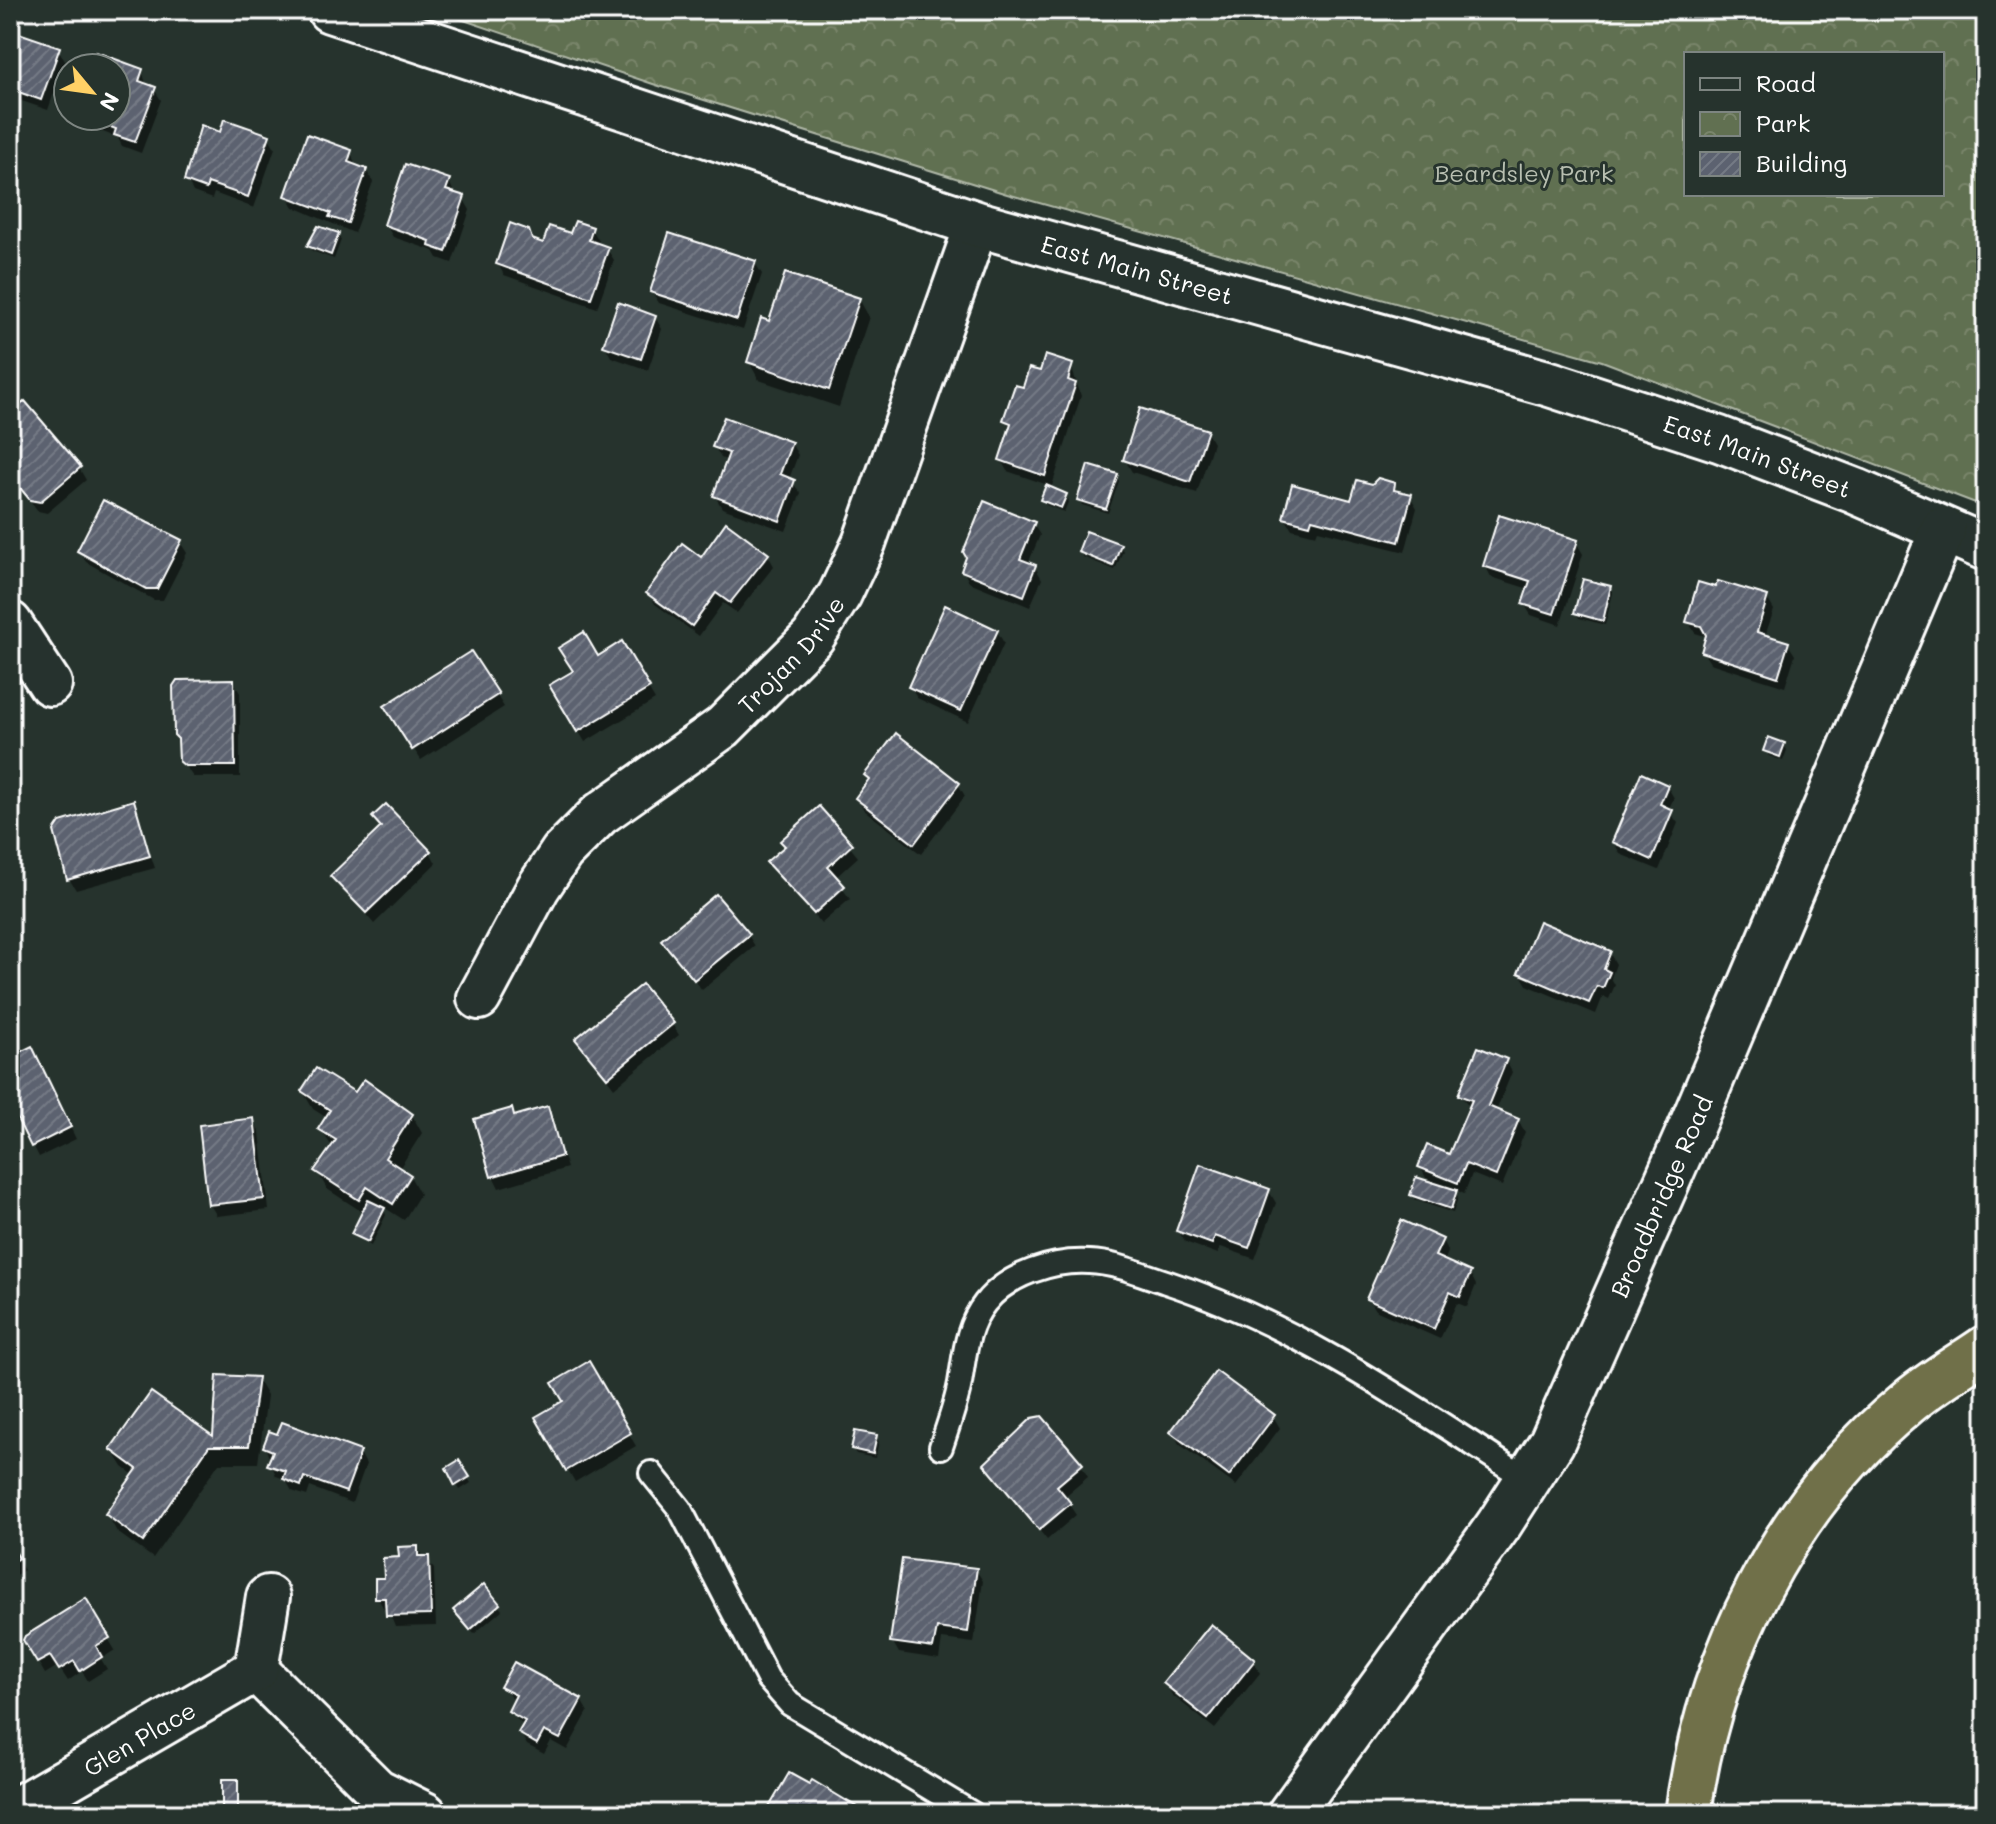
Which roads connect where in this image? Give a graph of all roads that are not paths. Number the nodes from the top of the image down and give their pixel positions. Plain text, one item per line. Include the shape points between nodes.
1 (330, 10) edge
2 (977, 224) junction
3 (1943, 530) junction
4 (1986, 548) edge
5 (10, 623) edge
6 (50, 684) dead end
7 (479, 998) dead end
8 (1986, 1348) edge
9 (941, 1447) dead end
10 (651, 1473) dead end
11 (1528, 1480) junction
12 (268, 1597) dead end
13 (256, 1670) junction
14 (19, 1802) edge
15 (425, 1814) edge
16 (973, 1814) edge
17 (1290, 1814) edge
18 (1688, 1814) edge

1 - 2 main road, East Main Street
2 - 3 main road, East Main Street via 1550,384 1719,439
2 - 7 street, Trojan Drive via 891,476 864,543 813,637 723,727 600,814 562,852
3 - 4 main road, East Main Street
3 - 11 main road, Broadbridge Road via 1692,1125 1552,1442
5 - 6 street
8 - 18 highway via 1906,1403 1806,1511 1762,1583 1725,1661 1703,1731
9 - 11 lane via 960,1383 962,1355 986,1302 1024,1273 1089,1262 1123,1267 1208,1296 1341,1359
10 - 16 lane via 687,1522 768,1679 790,1704
11 - 17 main road, Broadbridge Road
12 - 13 street
13 - 14 street, Glen Place
13 - 15 street via 377,1790

